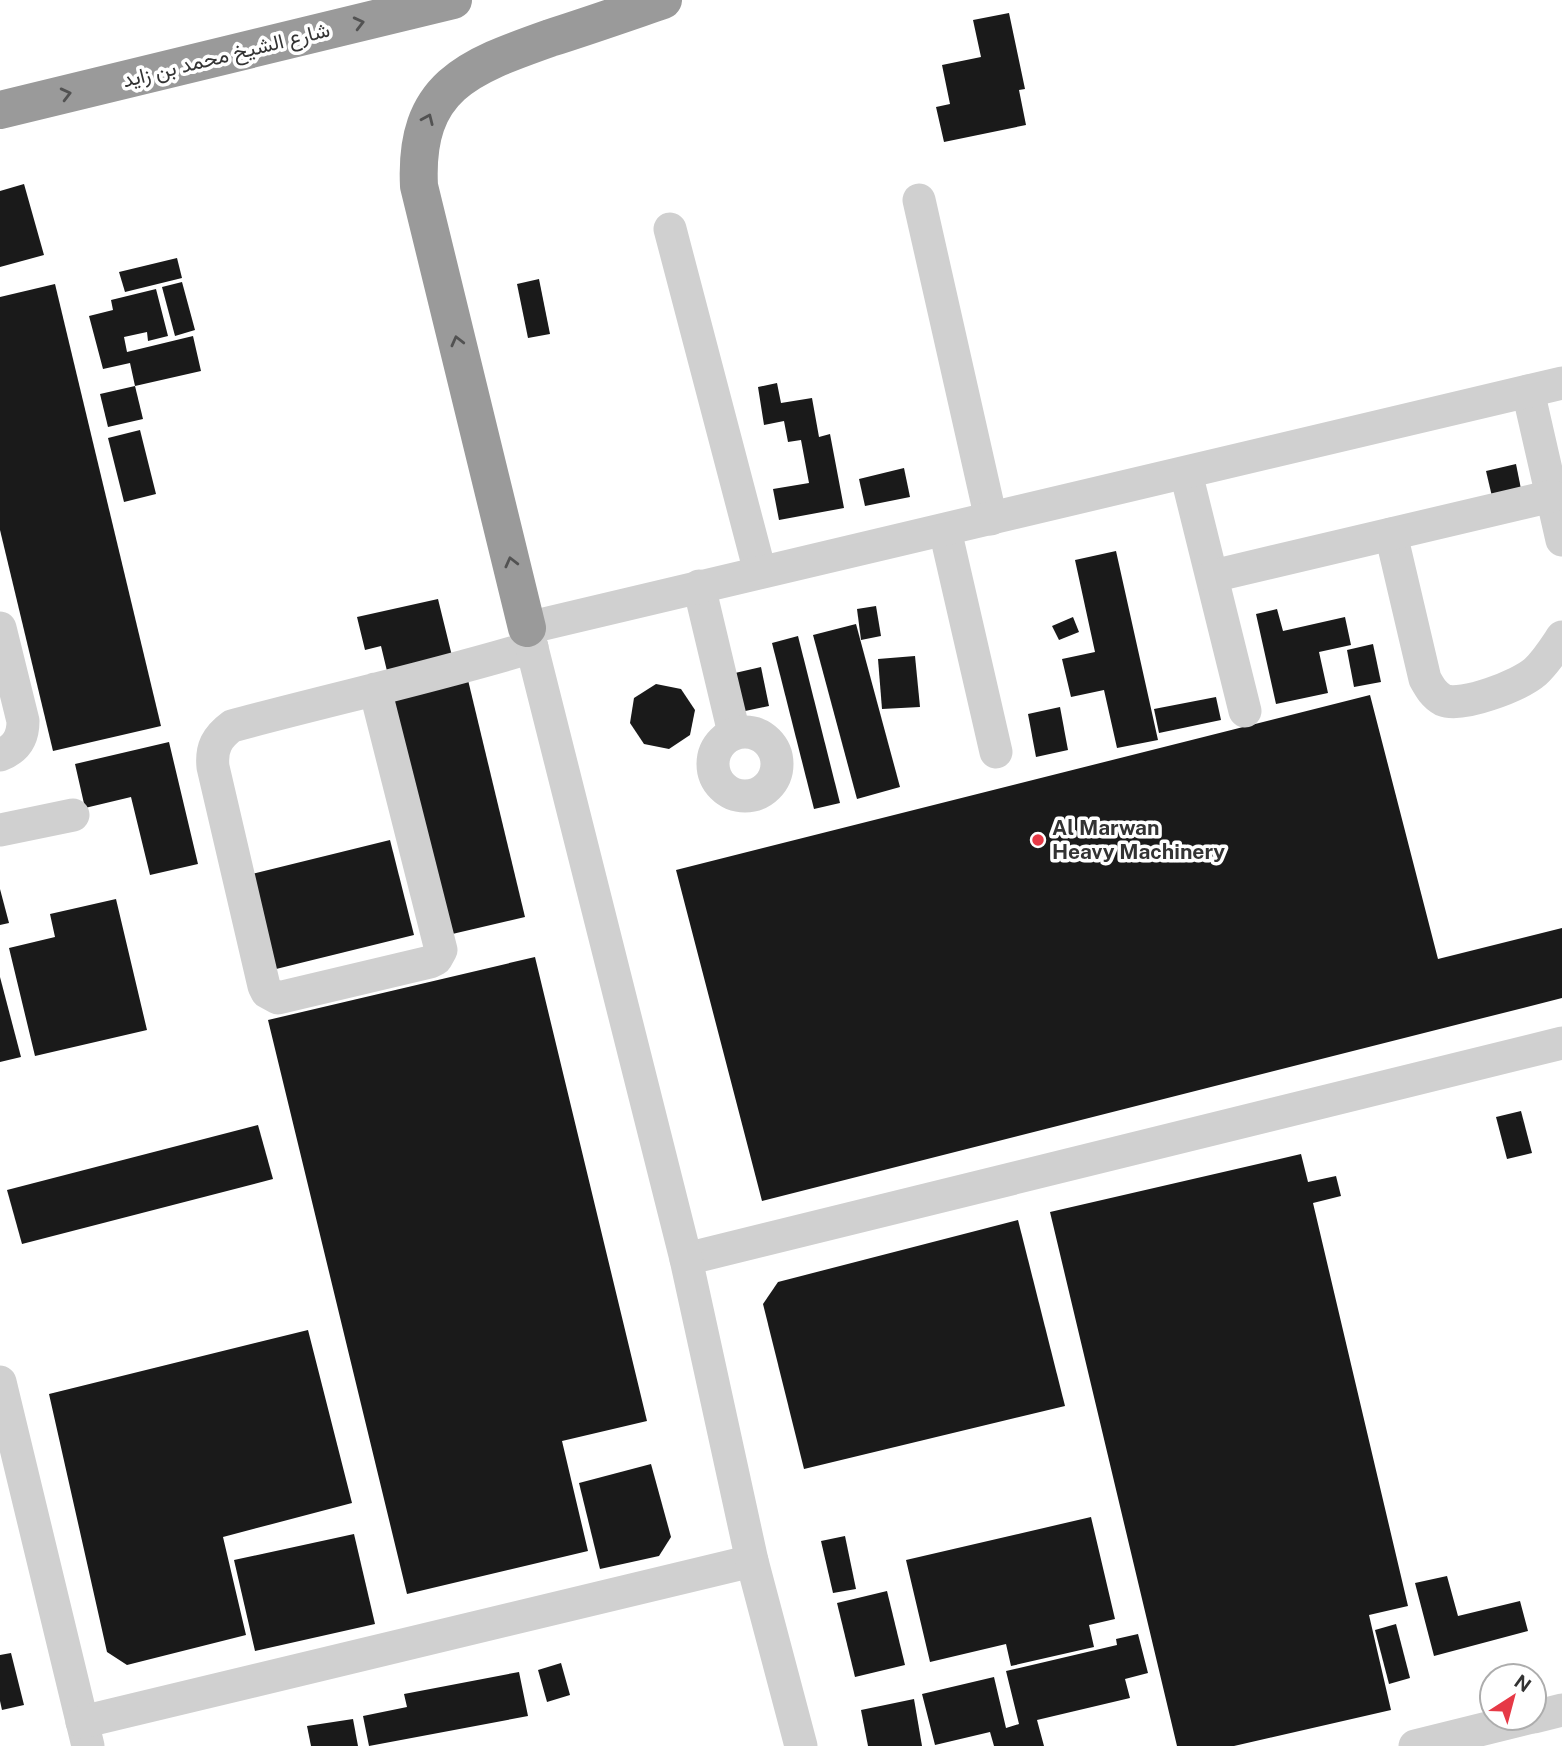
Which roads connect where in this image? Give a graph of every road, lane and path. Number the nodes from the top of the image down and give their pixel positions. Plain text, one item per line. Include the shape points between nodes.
1 (453, 0) edge
2 (663, 0) edge
3 (0, 110) edge
4 (919, 200) dead end
5 (670, 229) dead end
6 (1562, 383) edge
7 (1528, 391) junction
8 (1186, 473) junction
9 (1552, 496) junction
10 (991, 519) junction
11 (945, 530) junction
12 (1391, 534) junction
13 (1562, 540) edge
14 (760, 572) junction
15 (1213, 576) junction
16 (699, 586) junction
17 (0, 628) edge
18 (1562, 637) edge
19 (530, 638) junction
20 (375, 689) junction
21 (1245, 711) dead end
22 (734, 733) dead end
23 (996, 752) dead end
24 (0, 755) edge
25 (73, 815) dead end
26 (0, 830) edge
27 (1562, 1043) edge
28 (686, 1259) junction
29 (0, 1382) edge
30 (7, 1446) edge
31 (752, 1561) junction
32 (1478, 1730) edge
33 (85, 1734) edge
34 (801, 1746) edge
35 (1415, 1746) edge

3 -> 1 highway, شارع الشيخ محمد بن زايد
19 -> 2 highway via 419,186 417,159 434,108 469,70
4 - 10 street
5 - 14 street
6 - 7 street
7 - 8 street
7 - 9 street
8 - 10 street
8 - 15 street
9 - 12 street
9 - 13 street
10 - 11 street
11 - 14 street
11 - 23 street
12 - 15 street
12 - 18 street via 1425,679 1444,700 1458,702 1518,683 1534,673
14 - 16 street
15 - 21 street
16 - 19 street
16 - 22 street
17 - 24 street via 23,722 19,741
19 - 20 street via 463,668
19 - 28 street
20 - 20 street via 232,726 215,743 213,767 264,986 278,998 430,962 441,950
25 - 26 street
27 - 28 street
28 - 31 street
29 - 30 street
30 - 33 street
31 - 33 street
31 - 34 street
32 - 35 street

